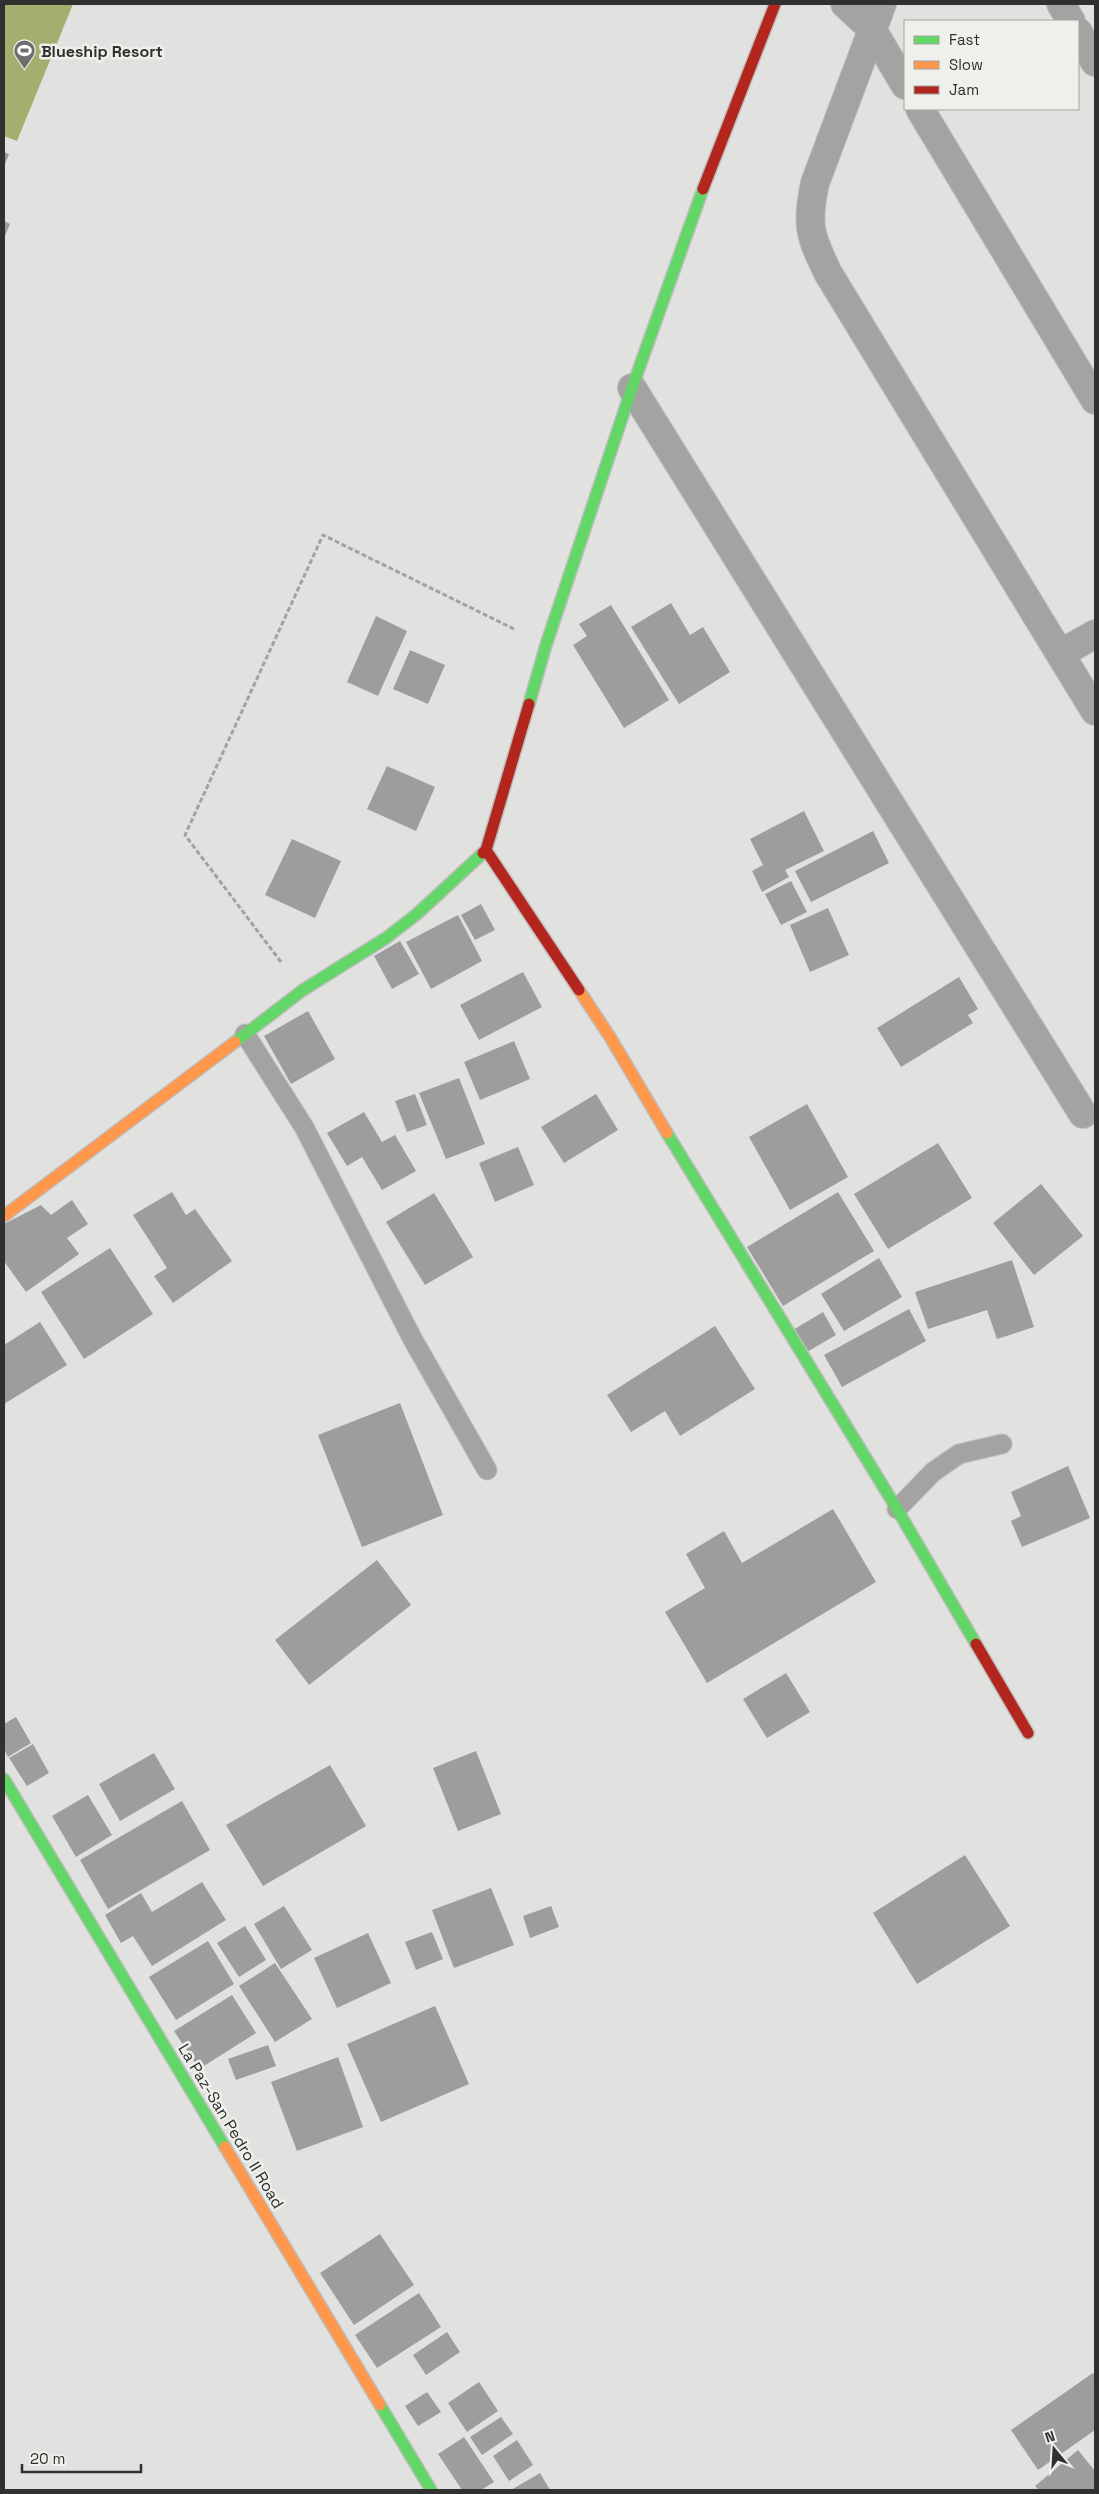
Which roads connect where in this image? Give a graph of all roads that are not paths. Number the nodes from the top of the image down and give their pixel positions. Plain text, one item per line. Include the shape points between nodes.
1 (775, 4) edge
2 (845, 4) edge
3 (882, 4) edge
4 (1061, 4) edge
5 (1070, 20) edge
6 (872, 29) junction
7 (1079, 34) edge
8 (1095, 62) edge
9 (904, 82) edge
10 (921, 110) edge
11 (632, 388) junction
12 (1095, 400) edge
13 (1095, 634) edge
14 (1060, 654) junction
15 (1095, 711) edge
16 (486, 850) junction
17 (245, 1034) junction
18 (1083, 1114) dead end
19 (4, 1216) edge
20 (1002, 1444) dead end
21 (487, 1470) dead end
22 (897, 1509) junction
23 (1028, 1733) dead end
24 (4, 1779) edge
25 (431, 2490) edge

1 - 11 street via 684,238
2 - 6 street
3 - 6 street
4 - 5 street
6 - 9 street
6 - 14 street via 815,183 810,208 812,239 828,273
7 - 8 street
10 - 12 street
11 - 16 street via 546,645
11 - 18 street
13 - 14 street
14 - 15 street
16 - 17 street via 386,938 303,990
16 - 22 street via 610,1036
17 - 19 street
17 - 21 lane via 313,1144 412,1338
20 - 22 lane via 959,1454 933,1472
22 - 23 street
24 - 25 street, La Paz-San Pedro II Road

